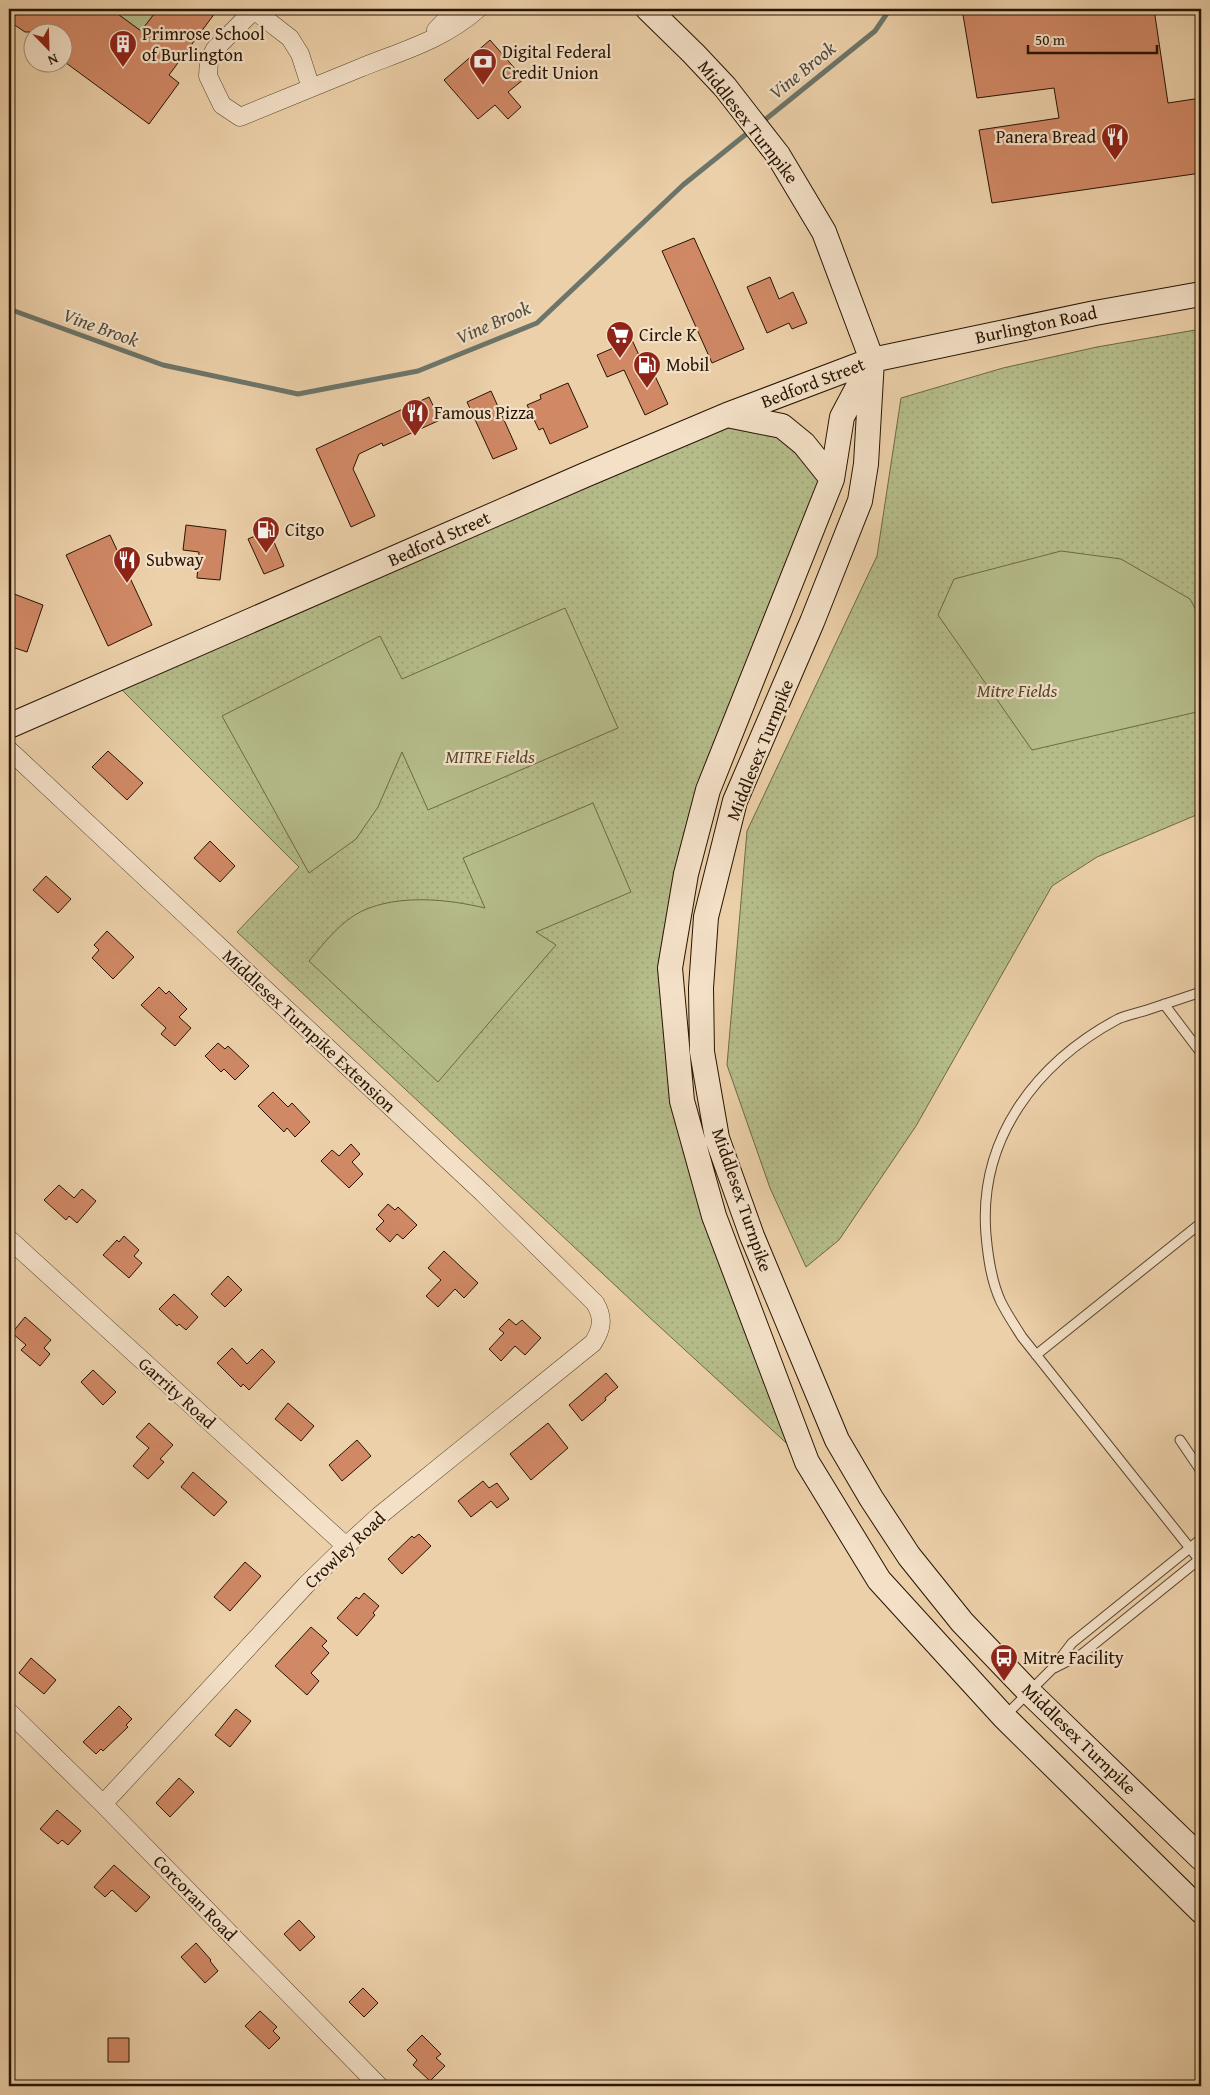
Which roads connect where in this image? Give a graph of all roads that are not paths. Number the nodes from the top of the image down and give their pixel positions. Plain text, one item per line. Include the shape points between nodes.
1 (456, 9) edge
2 (478, 9) edge
3 (648, 9) edge
4 (419, 46) junction
5 (311, 88) junction
6 (1201, 294) edge
7 (872, 360) junction
8 (727, 415) junction
9 (832, 479) junction
10 (9, 726) edge
11 (9, 750) edge
12 (1201, 992) edge
13 (1164, 1004) junction
14 (1201, 1053) edge
15 (1201, 1223) edge
16 (9, 1239) edge
17 (601, 1318) joint
18 (1036, 1355) junction
19 (1180, 1440) dead end
20 (1201, 1471) edge
21 (1201, 1539) edge
22 (346, 1546) junction
23 (1190, 1547) junction
24 (1201, 1560) edge
25 (1052, 1669) junction
26 (1029, 1692) junction
27 (9, 1712) edge
28 (1004, 1717) junction
29 (103, 1804) junction
30 (1201, 1858) edge
31 (1200, 1908) edge
32 (379, 2086) edge

1 - 4 street
2 - 4 street via 466,20
3 - 7 main road, Middlesex Turnpike via 725,86 778,154 824,232
4 - 5 street
5 - 5 street via 240,117 222,105 208,76 209,61 215,49 254,10 290,38 300,54
6 - 7 main road, Burlington Road
7 - 8 main road, Bedford Street
7 - 9 main road, Middlesex Turnpike via 842,417
7 - 26 main road, Middlesex Turnpike via 866,464 860,501 735,801 706,917 701,988 702,1052 717,1138 752,1236 837,1440 909,1556 962,1622
8 - 9 main road via 782,426 804,444
8 - 10 main road, Bedford Street
9 - 28 main road, Middlesex Turnpike via 708,790 686,874 670,968 682,1101 714,1216 807,1462 879,1580
11 - 17 street, Middlesex Turnpike Extension via 483,1193 595,1303
12 - 13 lane
13 - 14 lane
13 - 18 lane via 1120,1018 1051,1066 1028,1093 1003,1133 991,1170 984,1216 988,1259 1000,1301
15 - 18 lane
16 - 22 street, Garrity Road
17 - 22 street, Crowley Road via 600,1332 593,1343
18 - 23 lane
19 - 20 lane
21 - 23 lane
22 - 29 street, Crowley Road
23 - 24 lane
23 - 25 lane via 1072,1644
24 - 25 lane via 1082,1654
25 - 26 lane
26 - 28 lane
26 - 30 main road, Middlesex Turnpike
27 - 29 street, Corcoran Road
28 - 31 main road, Middlesex Turnpike
29 - 32 street, Corcoran Road

